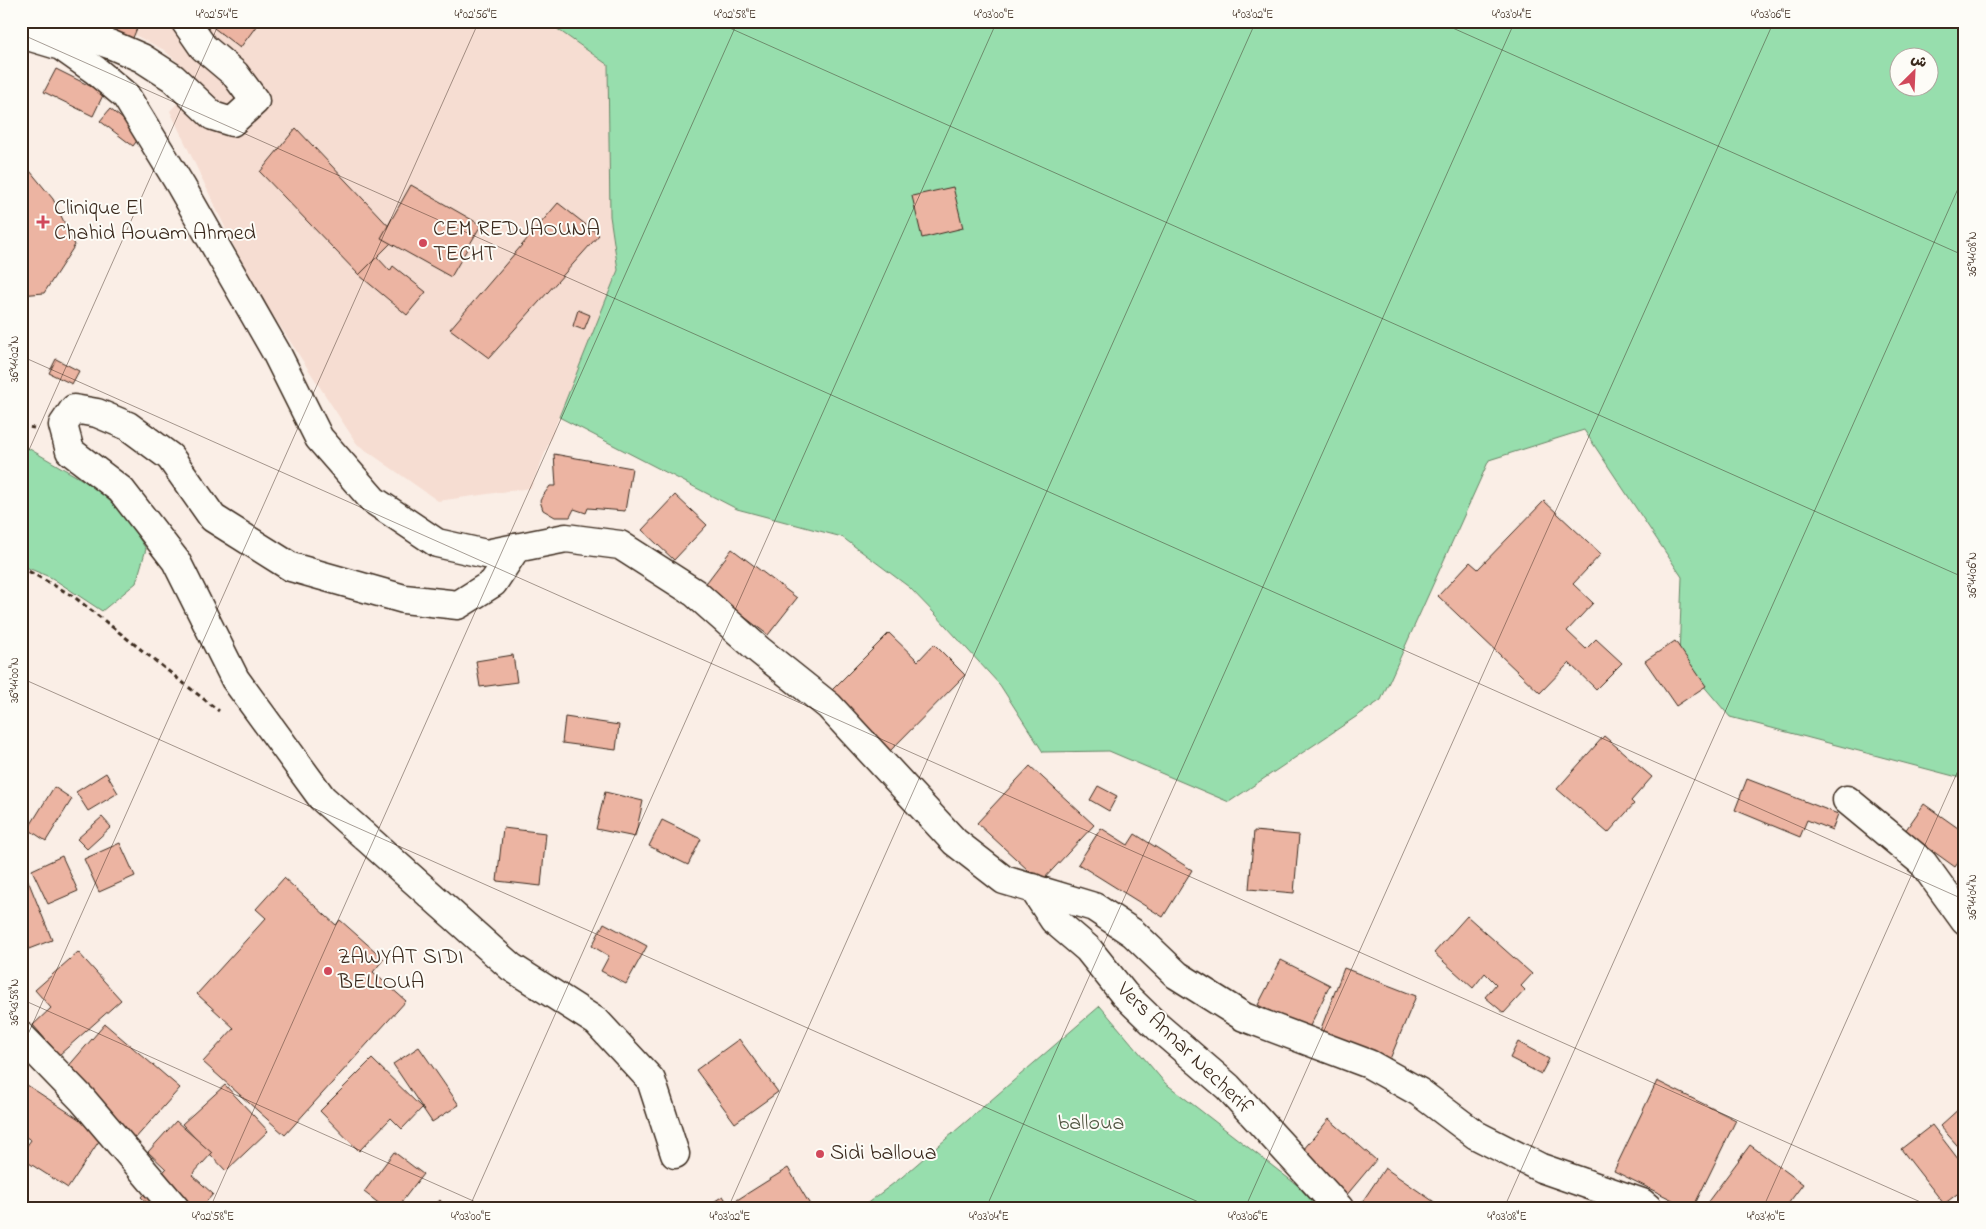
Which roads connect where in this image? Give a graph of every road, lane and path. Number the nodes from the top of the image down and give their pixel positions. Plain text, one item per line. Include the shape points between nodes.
1 (185, 21) edge
2 (32, 37) edge
3 (516, 548) junction
4 (21, 567) edge
5 (224, 715) dead end
6 (1846, 800) dead end
7 (1033, 888) junction
8 (1965, 921) edge
9 (21, 1036) edge
10 (675, 1154) dead end
11 (175, 1208) edge
12 (1339, 1208) edge
13 (1648, 1208) edge

1 - 2 street via 203,47 235,74 254,101 232,122 213,116 173,78 142,58 112,45 65,29
2 - 3 street via 61,46 126,96 182,186 271,343 319,438 373,500 438,543 486,554
3 - 7 street via 566,538 620,545 695,593 829,706 955,842 1004,880
3 - 10 street via 493,583 458,605 404,599 283,562 213,518 170,457 128,426 74,409 63,426 70,451 122,490 176,561 235,679 322,798 511,967 597,1022 651,1080
4 - 5 path via 73,596
6 - 8 street via 1923,863
7 - 12 street, Vers Annar Necherif via 1054,920 1088,949 1124,994 1228,1087
7 - 13 street via 1094,907 1132,933 1177,975 1244,1017 1369,1064 1419,1092 1476,1135 1541,1168 1642,1203
9 - 11 street via 82,1099

